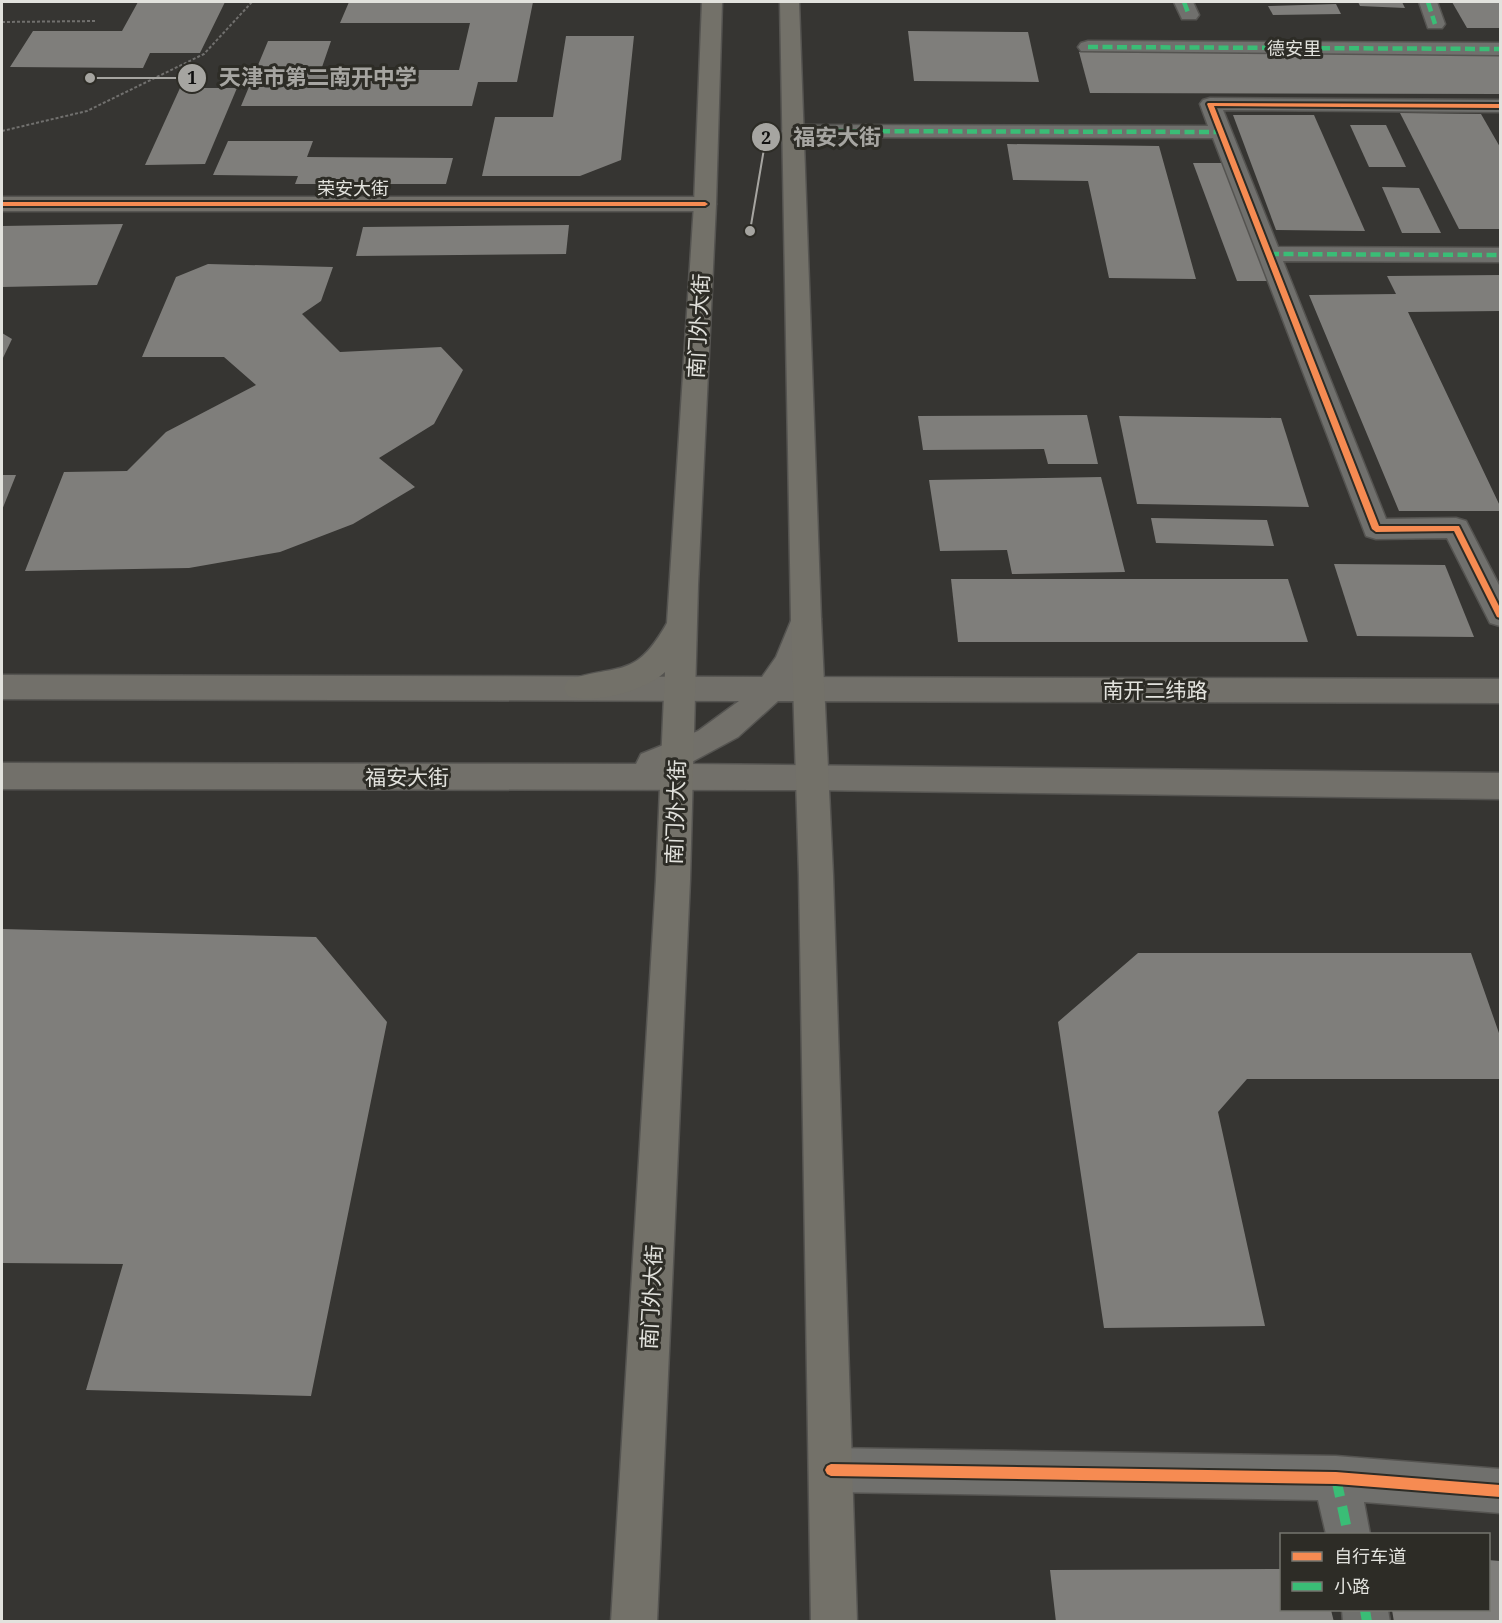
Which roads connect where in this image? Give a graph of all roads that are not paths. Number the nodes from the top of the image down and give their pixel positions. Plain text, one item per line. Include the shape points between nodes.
1 (712, 2) edge
2 (789, 2) edge
3 (1428, 2) edge
4 (1435, 24) dead end
5 (1088, 47) dead end
6 (1500, 49) edge
7 (1500, 106) edge
8 (793, 131) junction
9 (1221, 132) junction
10 (2, 204) edge
11 (705, 204) junction
12 (1269, 254) junction
13 (1500, 255) edge
14 (1500, 615) edge
15 (806, 619) junction
16 (682, 621) junction
17 (2, 687) edge
18 (579, 688) junction
19 (680, 688) junction
20 (770, 689) junction
21 (809, 689) junction
22 (1500, 691) edge
23 (676, 766) junction
24 (2, 776) edge
25 (812, 777) junction
26 (1500, 786) edge
27 (831, 1470) junction
28 (1336, 1478) junction
29 (1500, 1491) edge
30 (1348, 1533) edge
31 (634, 1622) edge
32 (834, 1622) edge

1 - 11 main road, 南门外大街
2 - 8 main road
3 - 4 street
5 - 6 street, 德安里
7 - 9 street via 1210,104
8 - 9 street
8 - 15 main road
9 - 12 street
10 - 11 main road, 荣安大街
11 - 16 main road, 南门外大街
12 - 13 street
12 - 14 street via 1376,529 1456,528
15 - 20 main road via 791,658
15 - 21 main road
16 - 18 main road via 666,653 644,673 613,684
16 - 19 main road, 南门外大街
17 - 18 main road
18 - 19 main road
19 - 20 main road
19 - 23 main road, 南门外大街
20 - 21 main road
20 - 23 main road via 739,720
21 - 22 main road, 南开二纬路
21 - 25 main road
23 - 24 main road, 福安大街 via 574,778
23 - 25 main road, 福安大街
23 - 31 main road, 南门外大街
25 - 26 main road
25 - 27 main road
27 - 28 street
27 - 32 main road
28 - 29 street
28 - 30 street

